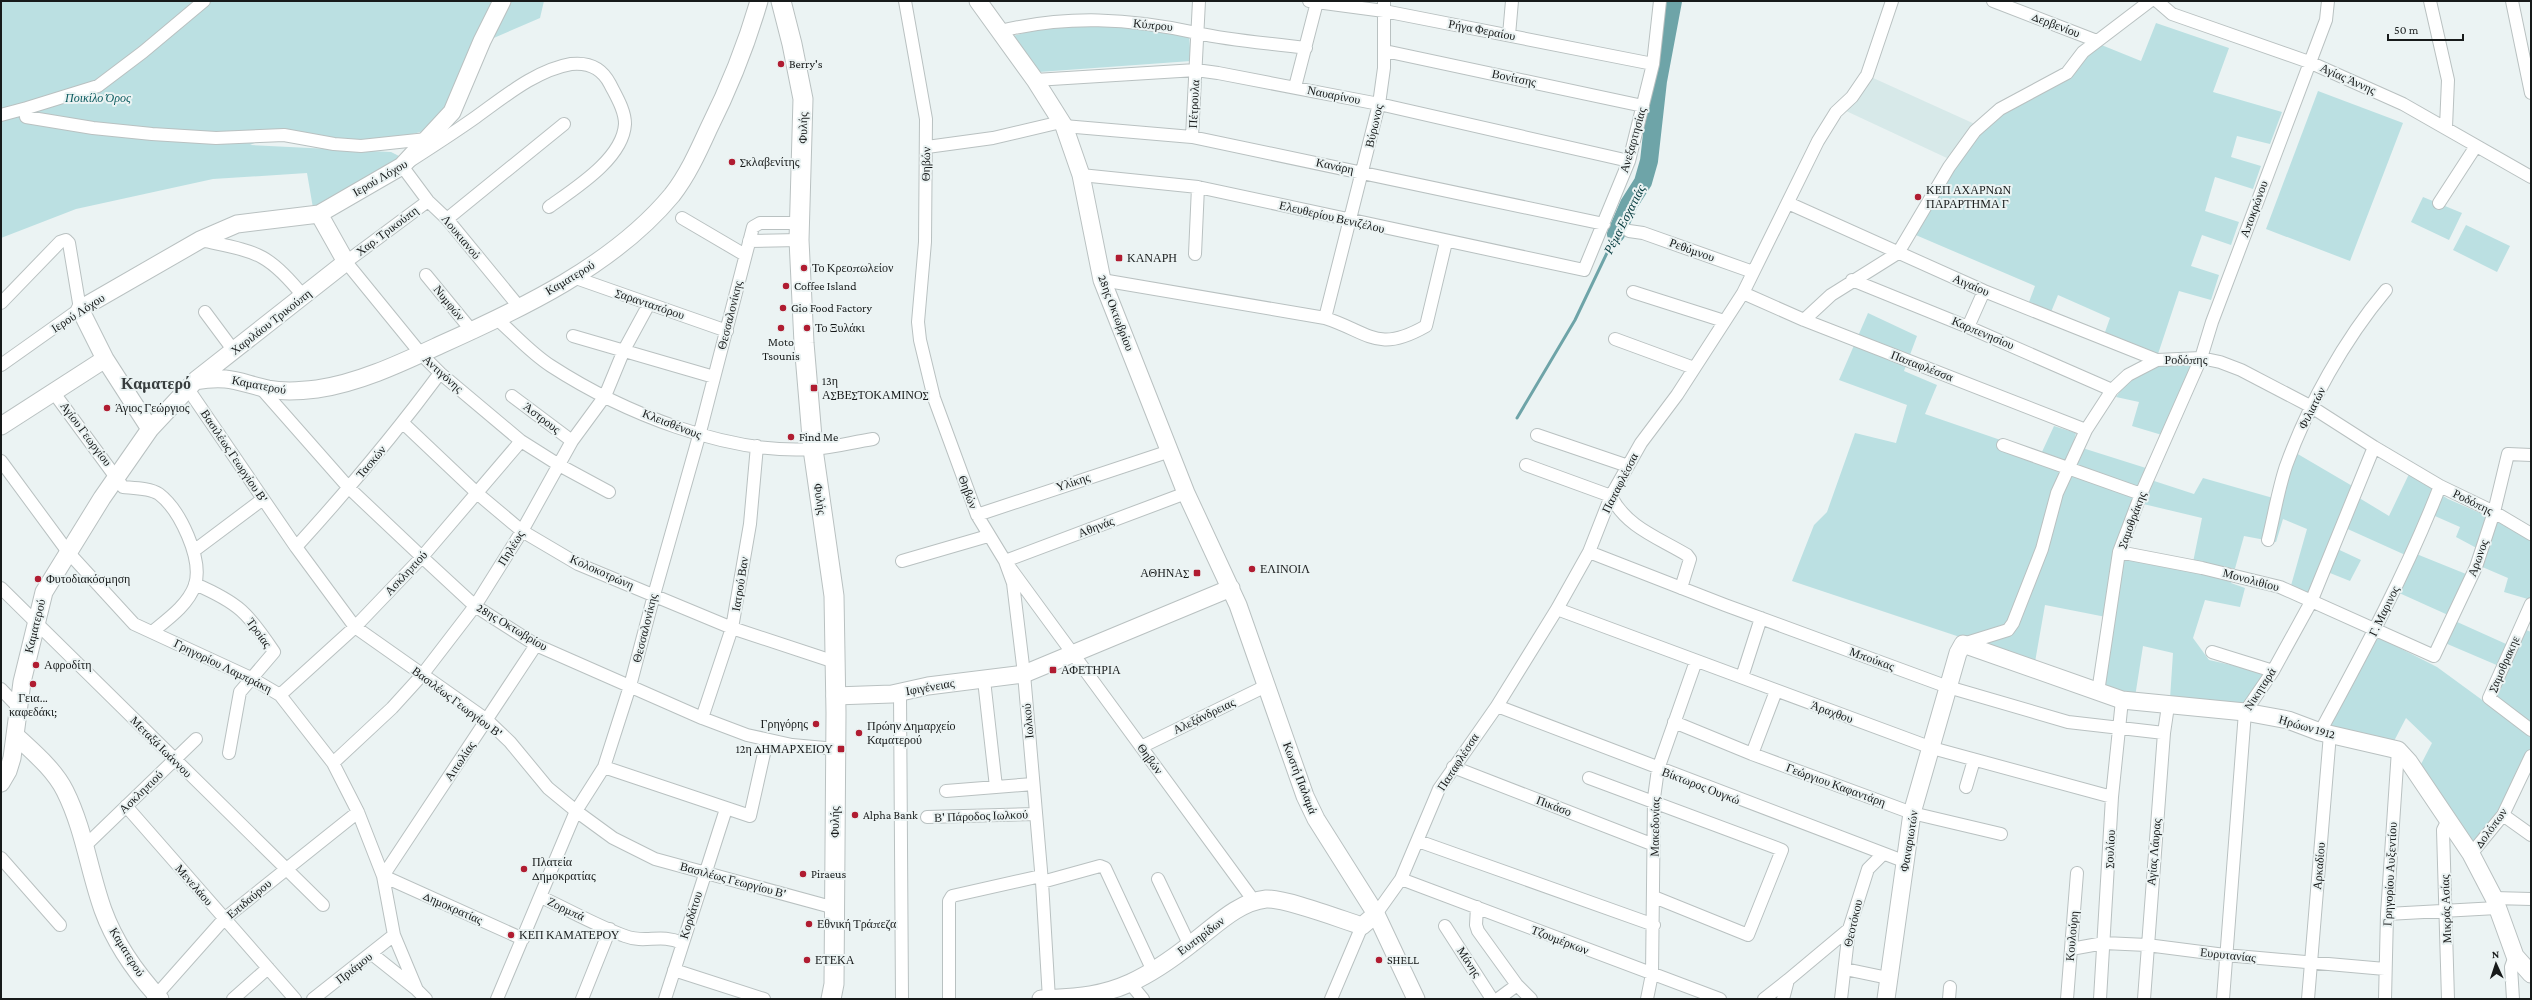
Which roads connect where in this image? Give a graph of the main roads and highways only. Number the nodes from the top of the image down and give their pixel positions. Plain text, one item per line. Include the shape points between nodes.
1 (781, 1) edge
2 (831, 999) edge

1 - 2 main road, Φυλής via 803,100 800,232 804,343 813,449 834,596 835,908 834,984

